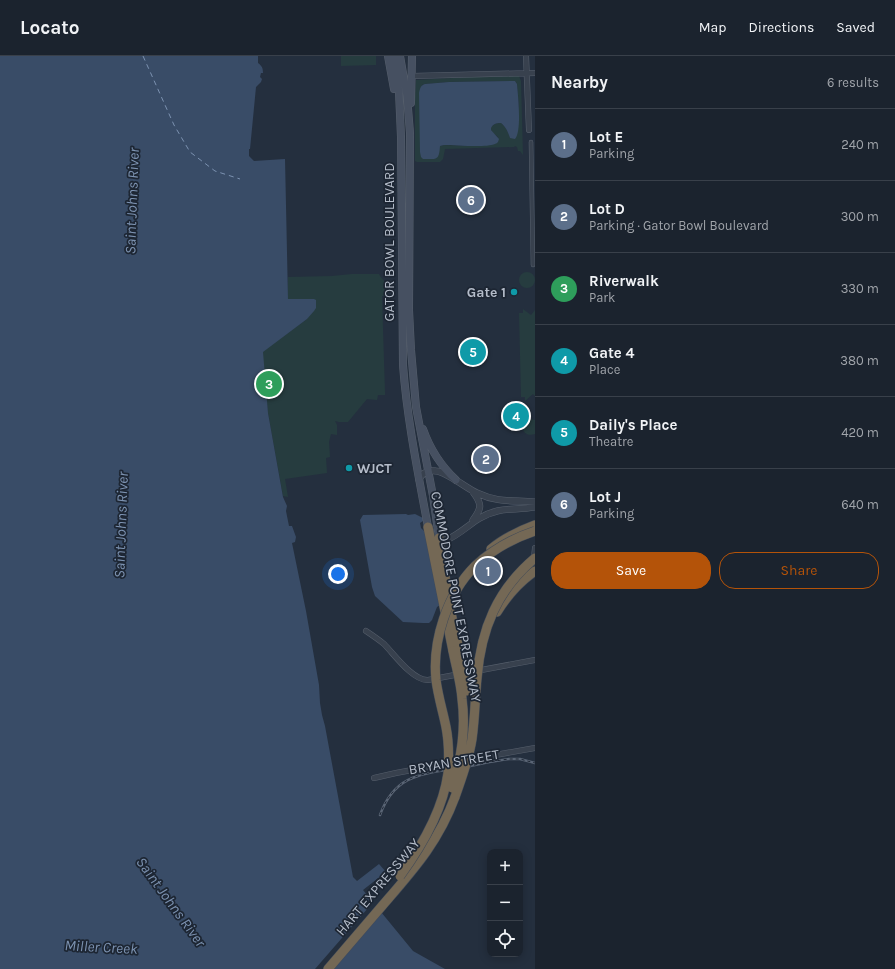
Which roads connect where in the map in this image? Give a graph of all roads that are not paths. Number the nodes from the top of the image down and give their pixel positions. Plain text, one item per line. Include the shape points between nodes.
1 (388, 56) edge
2 (394, 56) edge
3 (401, 56) edge
4 (412, 56) edge
5 (526, 56) edge
6 (527, 73) junction
7 (535, 73) edge
8 (412, 76) junction
9 (401, 122) junction
10 (529, 130) dead end
11 (410, 133) junction
12 (531, 142) dead end
13 (533, 265) dead end
14 (416, 407) junction
15 (410, 429) joint
16 (428, 472) junction
17 (419, 480) junction
18 (456, 480) junction
19 (473, 491) junction
20 (535, 502) edge
21 (535, 507) edge
22 (469, 525) junction
23 (535, 526) edge
24 (428, 527) junction
25 (535, 531) edge
26 (439, 538) junction
27 (535, 548) edge
28 (535, 558) edge
29 (475, 566) junction
30 (535, 570) edge
31 (366, 631) dead end
32 (456, 650) junction
33 (480, 652) junction
34 (535, 660) edge
35 (535, 748) edge
36 (374, 778) dead end
37 (455, 797) junction
38 (400, 876) junction
39 (319, 969) edge
40 (328, 969) edge

1 - 9 main road
2 - 9 main road, GATOR BOWL BOULEVARD
3 - 8 main road
3 - 11 main road, GATOR BOWL BOULEVARD
4 - 8 main road
5 - 6 street
6 - 7 street
6 - 8 street
6 - 10 street
8 - 11 main road
9 - 15 main road, GATOR BOWL BOULEVARD via 402,352
11 - 14 main road, GATOR BOWL BOULEVARD via 410,329
12 - 13 street
14 - 16 main road, COMMODORE POINT EXPRESSWAY
14 - 18 main road via 432,449
15 - 17 main road, COMMODORE POINT EXPRESSWAY
16 - 17 street via 422,474
16 - 18 street via 438,471
16 - 26 main road, COMMODORE POINT EXPRESSWAY
17 - 24 main road, COMMODORE POINT EXPRESSWAY
18 - 19 street
19 - 20 street via 500,500
19 - 22 street via 480,507
21 - 22 street via 496,511
22 - 26 street via 448,539
23 - 29 highway, bridge via 516,533 498,544
24 - 26 main road via 431,533
24 - 32 highway, COMMODORE POINT EXPRESSWAY
25 - 29 highway, bridge via 505,544
26 - 32 highway, COMMODORE POINT EXPRESSWAY
27 - 30 street
28 - 33 highway, bridge via 517,575 499,600 488,623
29 - 38 highway, bridge via 449,607 440,630 437,647 435,668 448,747 445,788 429,830
30 - 33 highway, bridge via 515,588 500,608
31 - 34 street via 383,643 402,665 423,680
32 - 37 highway, COMMODORE POINT EXPRESSWAY, bridge via 466,685 468,722 467,745
32 - 38 highway, COMMODORE POINT EXPRESSWAY, bridge via 463,714 457,771 446,805 433,833
33 - 37 highway, bridge via 472,743
35 - 36 street, BRYAN STREET
37 - 40 highway, HART EXPRESSWAY via 439,832 423,858
38 - 39 highway, HART EXPRESSWAY

